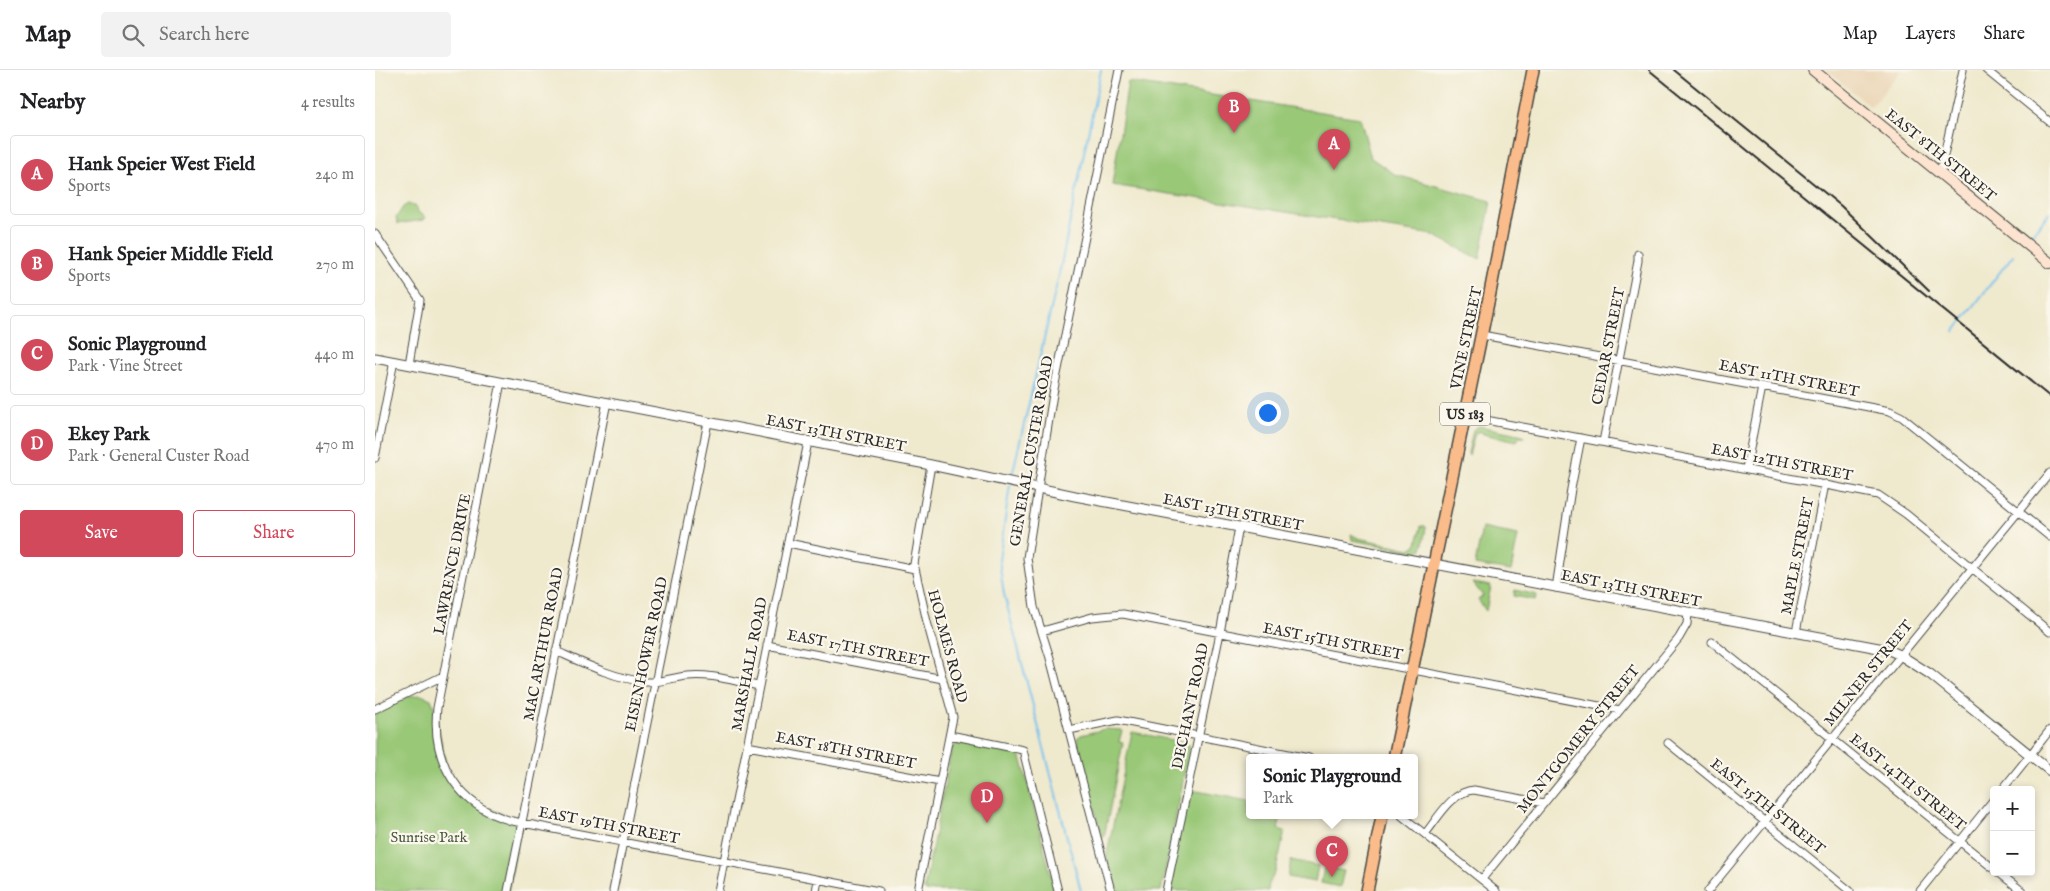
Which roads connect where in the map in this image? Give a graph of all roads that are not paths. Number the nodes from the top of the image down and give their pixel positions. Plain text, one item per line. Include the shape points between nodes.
1 (1119, 70) edge
2 (1533, 70) edge
3 (1813, 70) edge
4 (1963, 70) edge
5 (1986, 70) edge
6 (2050, 122) edge
7 (1940, 173) junction
8 (375, 234) edge
9 (1638, 254) dead end
10 (2050, 263) edge
11 (1482, 335) junction
12 (375, 358) edge
13 (1619, 360) junction
14 (395, 361) junction
15 (409, 364) junction
16 (501, 382) junction
17 (1762, 387) junction
18 (607, 402) junction
19 (1465, 416) junction
20 (708, 422) junction
21 (1581, 438) junction
22 (808, 442) junction
23 (1603, 442) junction
24 (375, 458) edge
25 (931, 465) junction
26 (1746, 469) junction
27 (2050, 473) edge
28 (1825, 484) junction
29 (1037, 488) junction
30 (2018, 511) junction
31 (1239, 527) junction
32 (2050, 537) edge
33 (788, 543) junction
34 (1433, 564) junction
35 (1971, 568) junction
36 (915, 569) junction
37 (1556, 588) junction
38 (1688, 613) junction
39 (1042, 631) junction
40 (1795, 632) junction
41 (2050, 632) edge
42 (1220, 633) junction
43 (1712, 642) dead end
44 (767, 645) junction
45 (555, 651) junction
46 (1900, 654) junction
47 (1412, 670) junction
48 (443, 676) junction
49 (943, 679) junction
50 (655, 682) junction
51 (759, 686) junction
52 (375, 710) edge
53 (1620, 710) junction
54 (1069, 730) junction
55 (2050, 730) edge
56 (950, 735) junction
57 (1199, 736) junction
58 (1833, 738) junction
59 (1668, 743) dead end
60 (747, 746) junction
61 (1289, 754) edge
62 (1395, 754) edge
63 (2030, 756) junction
64 (2050, 771) edge
65 (940, 782) junction
66 (2004, 786) edge
67 (1544, 803) junction
68 (1990, 804) edge
69 (1381, 819) edge
70 (1406, 819) edge
71 (522, 822) junction
72 (1765, 822) junction
73 (1425, 834) junction
74 (622, 842) junction
75 (1960, 842) junction
76 (724, 862) junction
77 (1990, 866) edge
78 (2003, 876) edge
79 (1482, 879) junction
80 (818, 880) junction
81 (508, 891) edge
82 (613, 891) edge
83 (718, 891) edge
84 (816, 891) edge
85 (879, 891) edge
86 (918, 891) edge
87 (1058, 891) edge
88 (1111, 891) edge
89 (1165, 891) edge
90 (1367, 891) edge
91 (1496, 891) edge
92 (1708, 891) edge
93 (1849, 891) edge
94 (1921, 891) edge
95 (2022, 891) edge

1 - 29 street, GENERAL CUSTER ROAD
2 - 11 main road, VINE STREET / US 183
3 - 7 main road, EAST 8TH STREET
4 - 7 street
5 - 6 street
7 - 10 main road, EAST 8TH STREET
8 - 15 street via 420,300
9 - 13 street, CEDAR STREET
11 - 13 street, EAST 11TH STREET
11 - 19 main road, VINE STREET / US 183
12 - 14 street, EAST 13TH STREET
13 - 17 street, EAST 11TH STREET
13 - 23 street, CEDAR STREET
14 - 15 street, EAST 13TH STREET
14 - 24 street
15 - 16 street, EAST 13TH STREET
16 - 18 street, EAST 13TH STREET
16 - 48 street, LAWRENCE DRIVE
17 - 26 street
17 - 30 street, EAST 11TH STREET via 1890,411 1902,417
18 - 20 street, EAST 13TH STREET
18 - 45 street, MAC ARTHUR ROAD
19 - 21 street, EAST 12TH STREET
19 - 34 main road, VINE STREET / US 183
20 - 22 street, EAST 13TH STREET
20 - 50 street, EISENHOWER ROAD
21 - 23 street, EAST 12TH STREET
21 - 37 street
22 - 25 street, EAST 13TH STREET
22 - 33 street, MARSHALL ROAD
23 - 26 street, EAST 12TH STREET
25 - 29 street, EAST 13TH STREET
25 - 36 street, HOLMES ROAD
26 - 28 street, EAST 12TH STREET
27 - 30 street, MILNER STREET
28 - 35 street, EAST 12TH STREET via 1879,495
28 - 40 street, MAPLE STREET
29 - 31 street, EAST 13TH STREET
29 - 39 street, GENERAL CUSTER ROAD via 1027,558
30 - 32 street, EAST 11TH STREET
30 - 35 street, MILNER STREET
31 - 34 street, EAST 13TH STREET
31 - 42 street, DECHANT ROAD
33 - 36 street
33 - 44 street, MARSHALL ROAD
34 - 37 street, EAST 13TH STREET
34 - 47 main road, VINE STREET / US 183
35 - 41 street, EAST 12TH STREET
35 - 46 street, MILNER STREET
36 - 49 street, HOLMES ROAD
37 - 38 street, EAST 13TH STREET
38 - 40 street, EAST 13TH STREET
38 - 53 street, MONTGOMERY STREET via 1684,631
39 - 42 street, EAST 15TH STREET via 1123,614
39 - 54 street, GENERAL CUSTER ROAD
40 - 46 street, EAST 13TH STREET
42 - 47 street, EAST 15TH STREET
42 - 57 street, DECHANT ROAD
43 - 58 street, EAST 14TH STREET
44 - 49 street, EAST 17TH STREET
44 - 51 street, MARSHALL ROAD
45 - 50 street via 609,674
45 - 71 street, MAC ARTHUR ROAD
46 - 58 street, MILNER STREET
46 - 63 street, EAST 13TH STREET via 1930,674
47 - 53 street, EAST 15TH STREET
47 - 62 main road, VINE STREET / US 183
48 - 52 street
48 - 71 street, EAST 19TH STREET via 436,726 447,770 462,792 480,808 500,818
49 - 56 street, HOLMES ROAD via 953,717
50 - 51 street via 703,675
50 - 74 street, EISENHOWER ROAD
51 - 60 street, MARSHALL ROAD
53 - 67 street, MONTGOMERY STREET
54 - 57 street via 1118,720
54 - 88 street, GENERAL CUSTER ROAD
55 - 63 street
56 - 65 street, HOLMES ROAD
56 - 87 street via 1023,750
57 - 61 street
57 - 89 street, DECHANT ROAD
58 - 72 street, MILNER STREET
58 - 75 street, EAST 14TH STREET
59 - 72 street, EAST 15TH STREET
60 - 65 street, EAST 18TH STREET
60 - 76 street, MARSHALL ROAD
63 - 64 street, EAST 13TH STREET
63 - 66 street
65 - 86 street, HOLMES ROAD
67 - 73 street via 1465,791 1457,795
67 - 79 street, MONTGOMERY STREET
68 - 75 street
69 - 90 main road
70 - 73 street
71 - 74 street, EAST 19TH STREET
71 - 81 street, MAC ARTHUR ROAD
72 - 92 street, MILNER STREET
72 - 93 street, EAST 15TH STREET
73 - 79 street
74 - 76 street, EAST 19TH STREET
74 - 82 street, EISENHOWER ROAD
75 - 77 street, EAST 14TH STREET
75 - 94 street
76 - 80 street, EAST 19TH STREET
76 - 83 street, MARSHALL ROAD
78 - 95 street
79 - 91 street
80 - 84 street
80 - 85 street, EAST 19TH STREET

